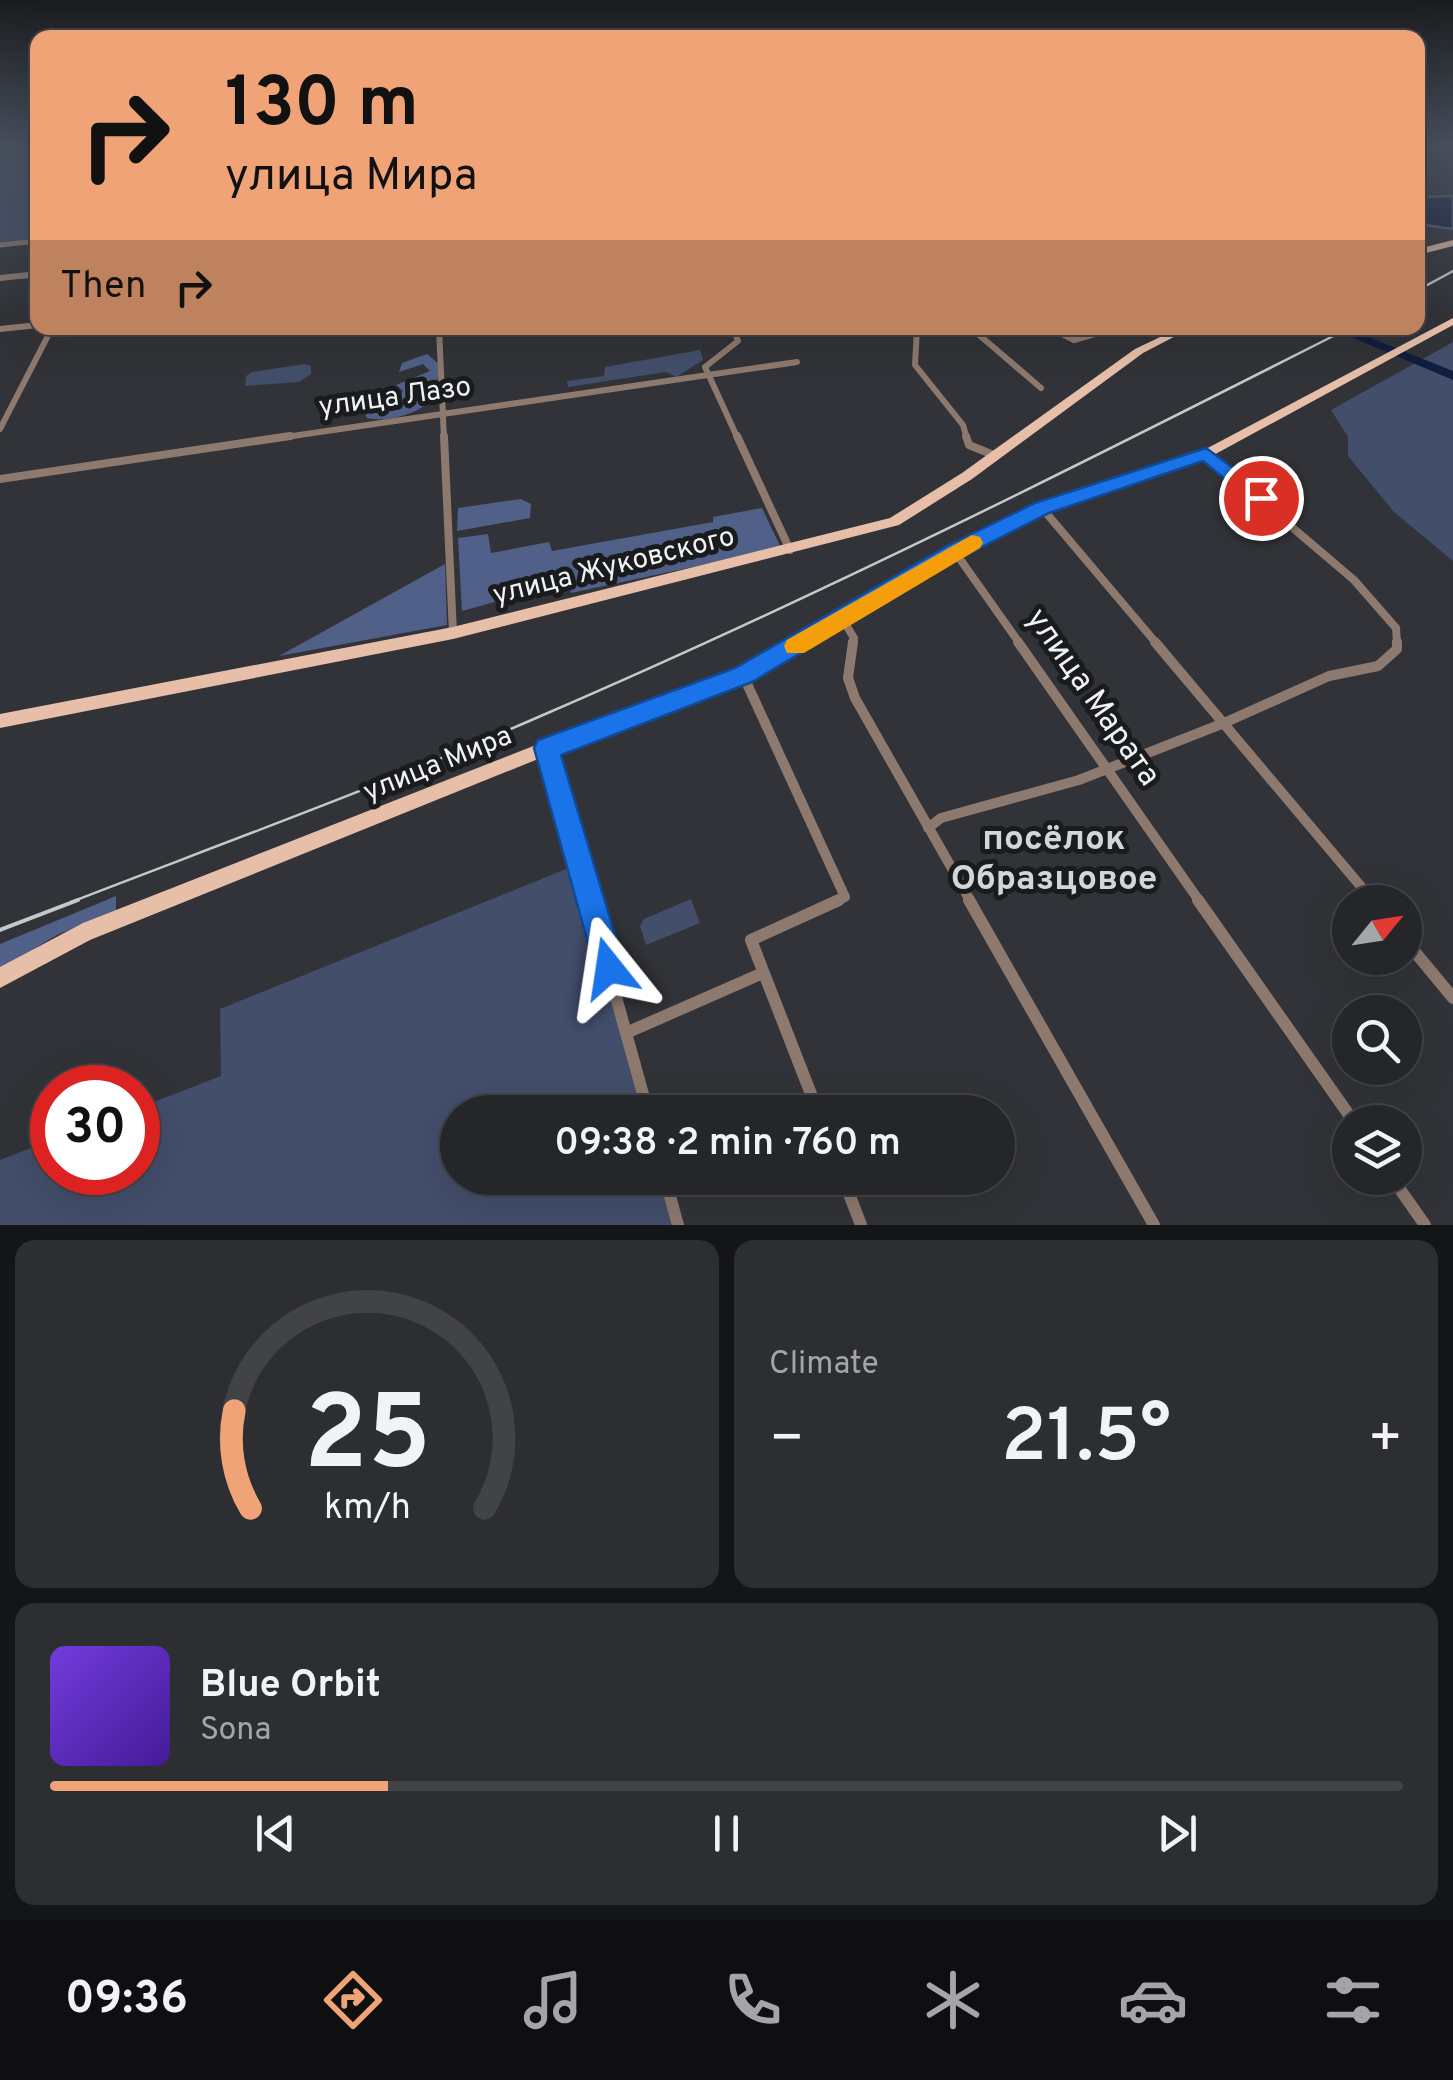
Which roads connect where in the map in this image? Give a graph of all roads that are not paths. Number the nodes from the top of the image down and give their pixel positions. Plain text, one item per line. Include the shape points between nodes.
1 (30, 242) edge
2 (1453, 243) edge
3 (0, 245) edge
4 (1425, 250) edge
5 (30, 275) edge
6 (0, 278) edge
7 (1453, 321) edge
8 (30, 326) edge
9 (0, 329) edge
10 (48, 335) edge
11 (439, 335) edge
12 (736, 335) edge
13 (917, 335) edge
14 (979, 335) edge
15 (1059, 335) edge
16 (1100, 335) edge
17 (1172, 335) edge
18 (796, 362) dead end
19 (709, 374) junction
20 (1041, 388) dead end
21 (444, 414) junction
22 (0, 430) edge
23 (969, 445) joint
24 (1206, 454) junction
25 (996, 456) junction
26 (0, 479) edge
27 (1042, 508) junction
28 (790, 550) junction
29 (955, 552) junction
30 (842, 620) junction
31 (453, 633) junction
32 (743, 675) junction
33 (0, 721) edge
34 (1224, 723) junction
35 (547, 748) junction
36 (1107, 766) junction
37 (928, 828) junction
38 (1360, 885) edge
39 (1422, 961) edge
40 (764, 973) junction
41 (0, 978) edge
42 (1453, 998) edge
43 (626, 1033) junction
44 (643, 1095) edge
45 (811, 1095) edge
46 (1342, 1105) edge
47 (670, 1195) edge
48 (850, 1195) edge
49 (1404, 1195) edge
50 (678, 1225) edge
51 (861, 1225) edge
52 (1154, 1225) edge
53 (1426, 1225) edge

1 - 3 street
2 - 4 main road
5 - 6 street
7 - 24 main road, улица Мира
8 - 9 street
10 - 22 street
11 - 21 street
12 - 19 street via 738,341 705,367
13 - 23 street via 915,365 963,425
14 - 20 street
15 - 16 street via 1082,343
17 - 25 main road, улица Жуковского via 1139,351
18 - 19 street, улица Лазо
19 - 21 street, улица Лазо
19 - 28 street
21 - 26 street, улица Лазо
21 - 31 street
23 - 25 street
24 - 27 main road, улица Мира
24 - 34 street via 1354,580 1396,628 1397,649 1378,666 1329,676
25 - 28 main road, улица Жуковского via 894,522
27 - 29 main road, улица Мира
27 - 34 street
28 - 31 main road, улица Жуковского
29 - 30 main road, улица Мира
29 - 36 street, улица Марата
30 - 32 main road, улица Мира
30 - 37 street via 854,638 848,678 855,698
31 - 33 main road, улица Жуковского
32 - 35 main road, улица Мира
32 - 40 street via 845,897 751,940
34 - 36 street
34 - 38 street
35 - 41 main road, улица Мира via 83,933
35 - 43 street
36 - 37 street via 941,818
36 - 46 street, улица Марата
37 - 52 street
39 - 42 street
40 - 43 street
40 - 45 street
43 - 44 street
47 - 50 street
48 - 51 street
49 - 53 street

